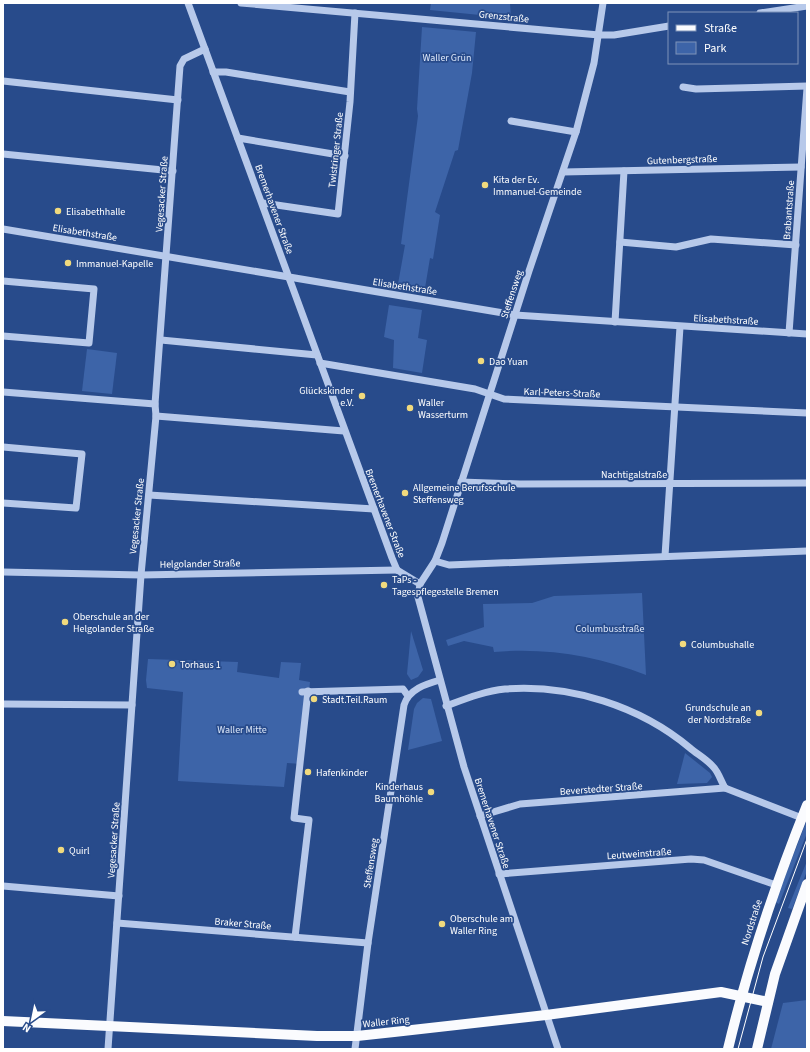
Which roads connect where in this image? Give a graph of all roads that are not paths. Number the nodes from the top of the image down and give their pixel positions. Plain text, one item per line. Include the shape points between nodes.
1 (188, 3) edge
2 (241, 3) edge
3 (603, 3) edge
4 (304, 6) edge
5 (807, 6) edge
6 (767, 12) edge
7 (355, 13) junction
8 (668, 26) edge
9 (599, 35) junction
10 (204, 49) junction
11 (213, 72) junction
12 (3, 81) edge
13 (683, 87) dead end
14 (807, 87) edge
15 (350, 92) junction
16 (178, 100) junction
17 (511, 121) dead end
18 (576, 132) junction
19 (238, 138) junction
20 (3, 154) edge
21 (345, 156) junction
22 (801, 167) junction
23 (173, 171) junction
24 (624, 171) junction
25 (563, 172) junction
26 (263, 203) junction
27 (3, 229) edge
28 (620, 242) junction
29 (796, 245) junction
30 (166, 256) junction
31 (288, 278) junction
32 (3, 281) edge
33 (515, 315) junction
34 (615, 322) junction
35 (680, 327) junction
36 (789, 333) junction
37 (807, 334) edge
38 (3, 336) edge
39 (161, 340) junction
40 (318, 355) junction
41 (320, 363) junction
42 (3, 392) edge
43 (489, 395) junction
44 (155, 404) junction
45 (675, 406) junction
46 (807, 413) edge
47 (156, 416) junction
48 (344, 431) junction
49 (3, 448) edge
50 (461, 482) junction
51 (807, 482) edge
52 (670, 484) junction
53 (149, 494) junction
54 (3, 503) edge
55 (374, 509) junction
56 (807, 551) edge
57 (665, 556) junction
58 (435, 561) junction
59 (397, 570) junction
60 (3, 572) edge
61 (141, 575) junction
62 (420, 584) junction
63 (440, 680) junction
64 (408, 696) junction
65 (3, 704) edge
66 (132, 705) junction
67 (446, 706) junction
68 (725, 788) junction
69 (807, 805) edge
70 (480, 816) junction
71 (802, 818) junction
72 (499, 874) junction
73 (807, 884) edge
74 (776, 885) junction
75 (3, 886) edge
76 (119, 896) junction
77 (117, 923) junction
78 (295, 937) junction
79 (368, 943) junction
80 (741, 996) junction
81 (768, 1002) junction
82 (546, 1015) junction
83 (3, 1021) edge
84 (110, 1025) junction
85 (357, 1036) junction
86 (108, 1049) edge
87 (355, 1049) edge
88 (558, 1049) edge
89 (728, 1049) edge
90 (756, 1049) edge

1 - 10 street
2 - 4 street, Grenzstraße
3 - 9 street, Steffensweg
4 - 7 street, Grenzstraße
5 - 6 street
7 - 9 street, Grenzstraße
7 - 15 street, Twistringer Straße
8 - 9 street, Grenzstraße
9 - 18 street, Steffensweg
10 - 11 street, Bremerhavener Straße
10 - 16 street, Vegesacker Straße via 184,58 180,66
11 - 15 street
11 - 19 street, Bremerhavener Straße
12 - 16 street
13 - 14 street
14 - 22 street, Brabantstraße
15 - 21 street, Twistringer Straße
16 - 23 street, Vegesacker Straße
17 - 18 street
18 - 25 street, Steffensweg
19 - 21 street
19 - 26 street, Bremerhavener Straße
20 - 23 street
21 - 26 street, Twistringer Straße via 338,214
22 - 24 street, Gutenbergstraße
22 - 29 street, Brabantstraße
23 - 30 street, Vegesacker Straße
24 - 25 street, Gutenbergstraße
24 - 28 street
25 - 33 street, Steffensweg
26 - 31 street, Bremerhavener Straße
27 - 30 street, Elisabethstraße
28 - 29 street via 676,247 711,239
28 - 34 street
29 - 36 street, Brabantstraße
30 - 31 street, Elisabethstraße
30 - 39 street, Vegesacker Straße
31 - 33 street, Elisabethstraße
31 - 40 street, Bremerhavener Straße
32 - 38 street via 94,290 89,343
33 - 34 street, Elisabethstraße
33 - 43 street, Steffensweg
34 - 35 street, Elisabethstraße
35 - 36 street, Elisabethstraße
35 - 45 street
36 - 37 street, Elisabethstraße
39 - 40 street
39 - 44 street, Vegesacker Straße
40 - 41 street, Bremerhavener Straße
41 - 43 street, Karl-Peters-Straße via 475,389
41 - 48 street, Bremerhavener Straße
42 - 44 street
43 - 45 street, Karl-Peters-Straße via 504,399
43 - 50 street, Steffensweg
44 - 47 street, Vegesacker Straße
45 - 46 street, Karl-Peters-Straße
45 - 52 street
47 - 48 street
47 - 53 street, Vegesacker Straße
48 - 55 street, Bremerhavener Straße
49 - 54 street via 82,454 76,508
50 - 52 street, Nachtigalstraße
50 - 58 street, Steffensweg
51 - 52 street, Nachtigalstraße
52 - 57 street
53 - 55 street
53 - 61 street, Vegesacker Straße
55 - 59 street, Bremerhavener Straße
56 - 57 street
57 - 58 street via 449,564
58 - 62 street, Steffensweg
59 - 61 street, Helgolander Straße
59 - 62 street, Bremerhavener Straße
60 - 61 street, Helgolander Straße
61 - 66 street, Vegesacker Straße
62 - 63 street, Bremerhavener Straße via 418,597
63 - 64 street via 426,684
63 - 67 street, Bremerhavener Straße
64 - 78 street via 403,690 305,692 294,818 309,820
64 - 79 street, Steffensweg via 404,705
65 - 66 street
66 - 76 street, Vegesacker Straße
67 - 68 street via 491,691 506,689 551,690 590,697 621,707 674,735 717,770
67 - 70 street, Bremerhavener Straße
68 - 70 street, Beverstedter Straße via 520,804
68 - 71 street
69 - 71 main road, Nordstraße
70 - 72 street, Bremerhavener Straße
71 - 74 main road, Nordstraße
72 - 74 street, Leutweinstraße via 691,859 704,860
72 - 82 street, Bremerhavener Straße
73 - 81 main road via 782,952
74 - 80 main road, Nordstraße
75 - 76 street
76 - 77 street, Vegesacker Straße
77 - 78 street, Braker Straße
77 - 84 street, Vegesacker Straße
78 - 79 street, Braker Straße
79 - 85 street, Steffensweg
80 - 81 main road, Waller Ring
80 - 82 main road, Waller Ring via 721,992
80 - 89 main road, Nordstraße
81 - 90 main road
82 - 85 main road, Waller Ring
82 - 88 street, Bremerhavener Straße
83 - 84 main road, Waller Ring
84 - 85 main road, Waller Ring
84 - 86 street, Vegesacker Straße
85 - 87 street, Steffensweg

